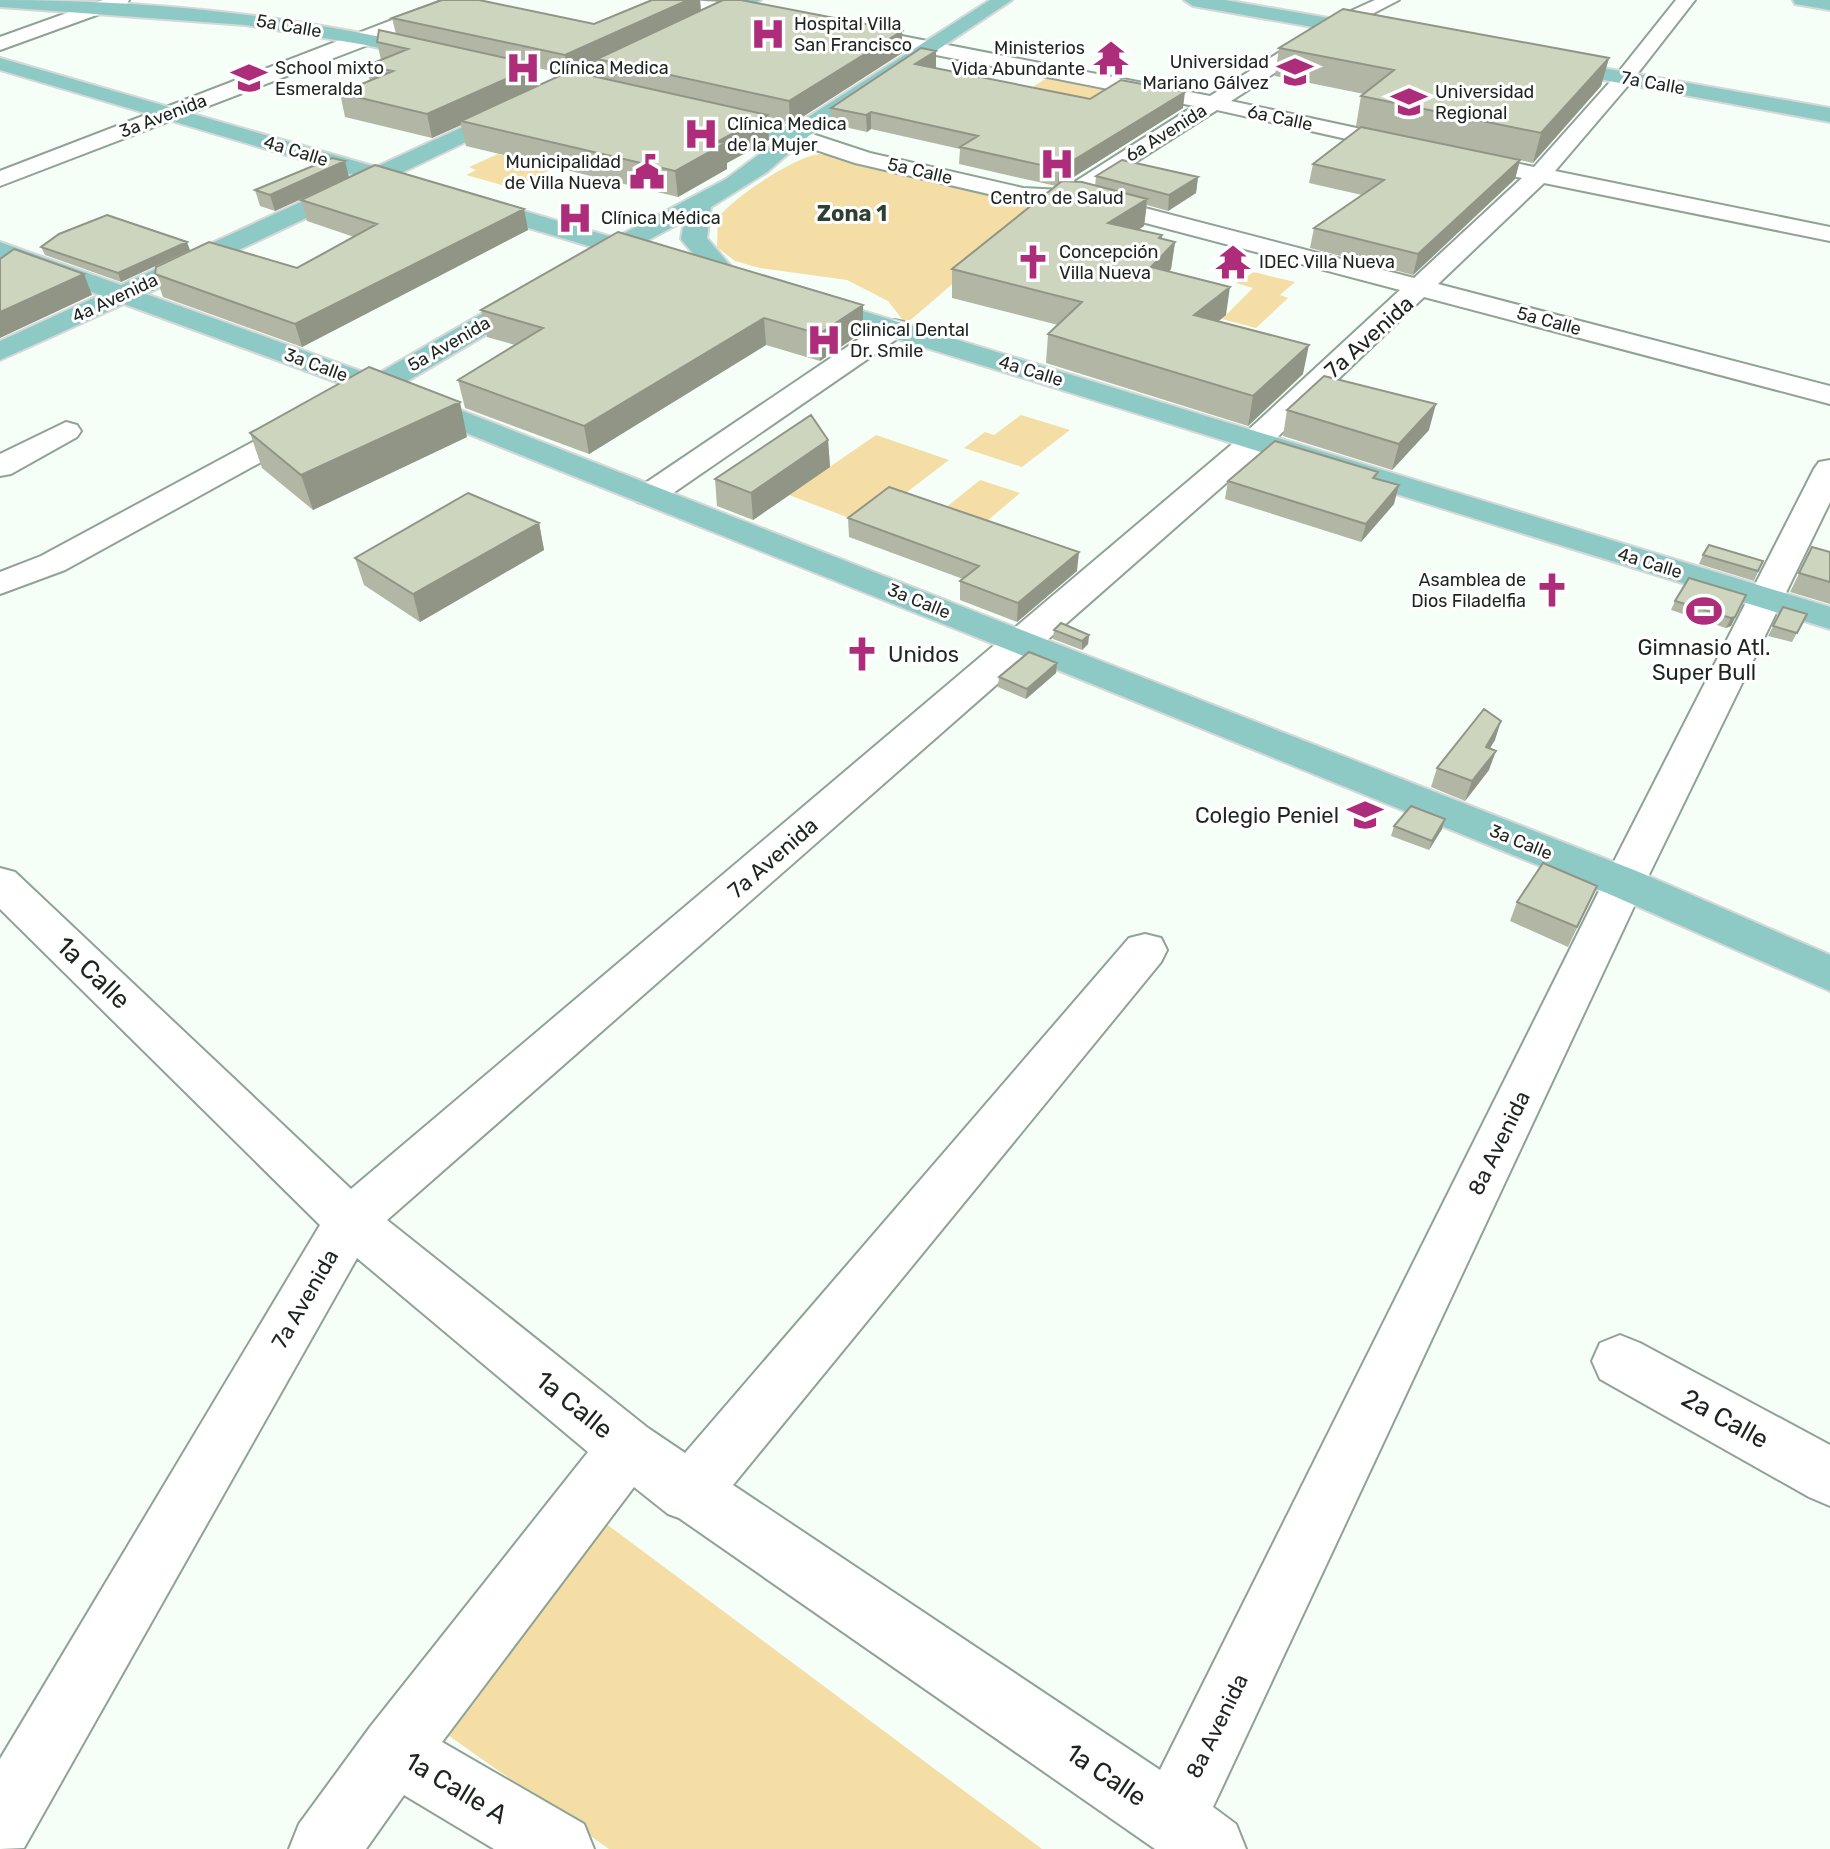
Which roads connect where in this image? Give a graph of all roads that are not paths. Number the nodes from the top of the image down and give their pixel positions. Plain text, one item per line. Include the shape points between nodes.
1 (120, 0) edge
2 (460, 0) edge
3 (681, 0) edge
4 (752, 0) edge
5 (1003, 0) edge
6 (1193, 0) edge
7 (1390, 0) edge
8 (1686, 0) edge
9 (1802, 0) edge
10 (0, 1) edge
11 (1830, 4) edge
12 (98, 7) junction
13 (732, 9) junction
14 (789, 20) edge
15 (1336, 25) junction
16 (820, 26) edge
17 (1395, 36) edge
18 (366, 39) junction
19 (0, 44) edge
20 (930, 47) junction
21 (459, 60) edge
22 (1531, 61) edge
23 (0, 64) edge
24 (537, 78) edge
25 (1624, 78) junction
26 (568, 85) junction
27 (607, 93) edge
28 (1213, 103) junction
29 (689, 111) edge
30 (172, 112) junction
31 (1830, 115) edge
32 (797, 136) junction
33 (1434, 152) edge
34 (1494, 165) edge
35 (375, 175) junction
36 (1539, 175) junction
37 (0, 179) edge
38 (1068, 195) junction
39 (700, 201) junction
40 (1830, 234) edge
41 (618, 246) junction
42 (0, 250) edge
43 (581, 267) edge
44 (727, 277) junction
45 (555, 282) edge
46 (755, 286) edge
47 (1423, 288) junction
48 (124, 294) junction
49 (782, 294) edge
50 (894, 328) junction
51 (0, 352) edge
52 (376, 387) junction
53 (1830, 395) edge
54 (66, 431) dead end
55 (1255, 441) junction
56 (0, 467) edge
57 (1830, 469) edge
58 (649, 495) junction
59 (0, 584) edge
60 (1766, 599) junction
61 (1830, 618) edge
62 (1024, 643) junction
63 (0, 883) edge
64 (1624, 883) junction
65 (1145, 950) dead end
66 (1830, 974) edge
67 (350, 1221) junction
68 (1620, 1361) dead end
69 (627, 1448) junction
70 (1830, 1477) edge
71 (689, 1493) junction
72 (394, 1751) junction
73 (0, 1824) edge
74 (1191, 1834) edge
75 (324, 1849) edge
76 (559, 1849) edge

1 - 12 street
2 - 18 street, 3a Avenida
3 - 13 street
4 - 13 main road, 4a Avenida
5 - 20 main road
6 - 15 main road
7 - 15 street, 6a Avenida
8 - 25 street, 7a Avenida
9 - 11 main road
10 - 12 main road, 5a Calle
12 - 18 main road, 5a Calle via 245,19
12 - 19 street
13 - 14 street
13 - 26 main road, 4a Avenida
15 - 17 main road
15 - 28 street, 6a Avenida
16 - 20 street, 6a Calle
18 - 21 main road, 5a Calle
18 - 30 street, 3a Avenida
20 - 28 street, 6a Calle
20 - 32 main road
22 - 25 main road, 7a Calle
23 - 30 main road, 4a Calle
24 - 26 main road
25 - 31 main road, 7a Calle
25 - 36 street, 7a Avenida
26 - 27 main road
26 - 35 main road, 4a Avenida
28 - 33 street, 6a Calle
28 - 38 street, 6a Avenida
29 - 32 main road, 5a Calle
30 - 35 main road, 4a Calle
30 - 37 street, 3a Avenida
32 - 38 street, 5a Calle via 863,158 1023,195
32 - 39 main road
34 - 36 street
35 - 41 main road, 4a Calle
35 - 48 main road, 4a Avenida
36 - 40 street
36 - 47 street, 7a Avenida
38 - 47 street, 5a Calle
39 - 41 main road
39 - 44 main road via 694,239
41 - 43 main road
41 - 44 main road, 4a Calle
42 - 48 main road, 3a Calle
44 - 46 main road, 4a Calle
45 - 52 main road, 5a Avenida
47 - 53 street, 5a Calle
47 - 55 street, 7a Avenida
48 - 51 main road, 4a Avenida
48 - 52 main road, 3a Calle
49 - 50 main road, 4a Calle
50 - 55 main road, 4a Calle
50 - 58 street
52 - 58 main road, 3a Calle
52 - 59 street, 5a Avenida via 53,563
54 - 56 street
55 - 60 main road, 4a Calle
55 - 62 street, 7a Avenida
57 - 60 street, 8a Avenida
58 - 62 main road, 3a Calle
60 - 61 main road, 4a Calle
60 - 64 street, 8a Avenida
62 - 64 main road, 3a Calle
62 - 67 street, 7a Avenida
63 - 67 street, 1a Calle
64 - 66 main road, 3a Calle
64 - 74 street, 8a Avenida
65 - 71 street
67 - 69 street, 1a Calle
67 - 73 street, 7a Avenida
68 - 70 street, 2a Calle
69 - 71 street, 1a Calle
69 - 72 street
71 - 74 street, 1a Calle
72 - 75 street
72 - 76 street, 1a Calle A

